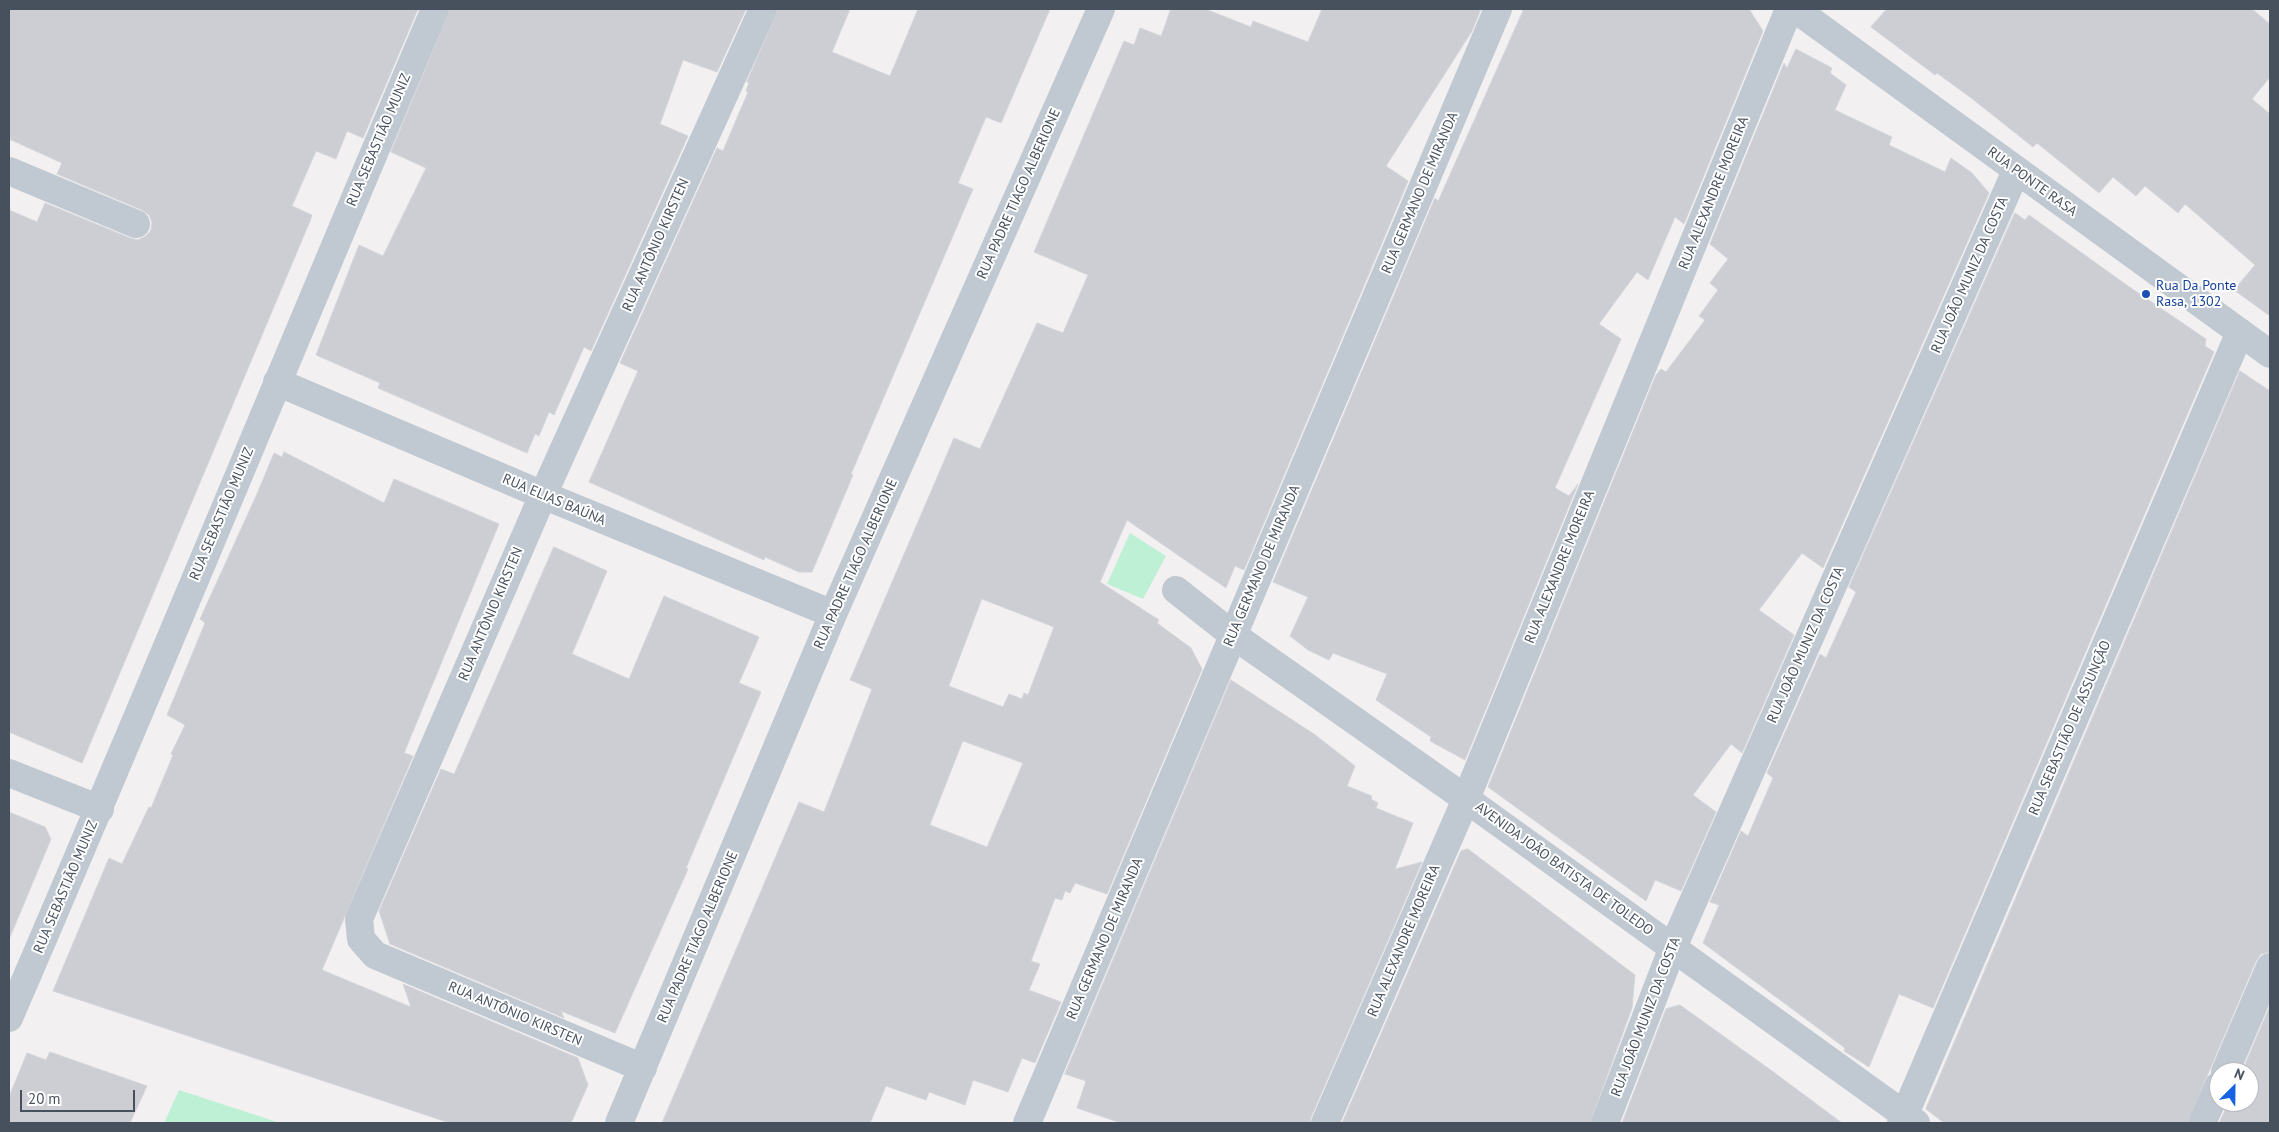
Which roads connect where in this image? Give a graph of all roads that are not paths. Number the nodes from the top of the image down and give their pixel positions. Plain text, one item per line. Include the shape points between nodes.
1 (435, 9) edge
2 (763, 9) edge
3 (1101, 9) edge
4 (1498, 9) edge
5 (1789, 9) edge
6 (1795, 9) edge
7 (9, 170) edge
8 (2016, 171) junction
9 (136, 224) dead end
10 (2240, 332) junction
11 (2270, 354) edge
12 (277, 382) junction
13 (543, 495) junction
14 (1176, 590) dead end
15 (833, 614) junction
16 (1233, 635) junction
17 (9, 772) edge
18 (1466, 799) junction
19 (100, 808) junction
20 (1673, 947) junction
21 (2270, 967) edge
22 (9, 1018) edge
23 (2229, 1062) edge
24 (643, 1068) junction
25 (2209, 1107) edge
26 (1907, 1120) edge
27 (619, 1123) edge
28 (1027, 1123) edge
29 (1325, 1123) edge
30 (1605, 1123) edge
31 (2202, 1123) edge

1 - 12 street, RUA SEBASTIÃO MUNIZ
2 - 13 street, RUA ANTÔNIO KIRSTEN
3 - 15 street, RUA PADRE TIAGO ALBERIONE
4 - 16 street, RUA GERMANO DE MIRANDA
5 - 18 street, RUA ALEXANDRE MOREIRA
6 - 8 street, RUA PONTE RASA
7 - 9 street
8 - 10 street, RUA PONTE RASA
8 - 20 street, RUA JOÃO MUNIZ DA COSTA
10 - 11 street, RUA PONTE RASA
10 - 26 street, RUA SEBASTIÃO DE ASSUNÇÃO
12 - 13 street, RUA ELIAS BAÚNA
12 - 19 street, RUA SEBASTIÃO MUNIZ
13 - 15 street, RUA ELIAS BAÚNA
13 - 24 street, RUA ANTÔNIO KIRSTEN via 359,919 361,939 375,955
14 - 16 street, AVENIDA JOÃO BATISTA DE TOLEDO
15 - 24 street, RUA PADRE TIAGO ALBERIONE
16 - 18 street, AVENIDA JOÃO BATISTA DE TOLEDO
16 - 28 street, RUA GERMANO DE MIRANDA
17 - 19 street
18 - 20 street, AVENIDA JOÃO BATISTA DE TOLEDO
18 - 29 street, RUA ALEXANDRE MOREIRA
19 - 22 street, RUA SEBASTIÃO MUNIZ
20 - 26 street, AVENIDA JOÃO BATISTA DE TOLEDO
20 - 30 street, RUA JOÃO MUNIZ DA COSTA
21 - 23 street
24 - 27 street, RUA PADRE TIAGO ALBERIONE
25 - 31 street

